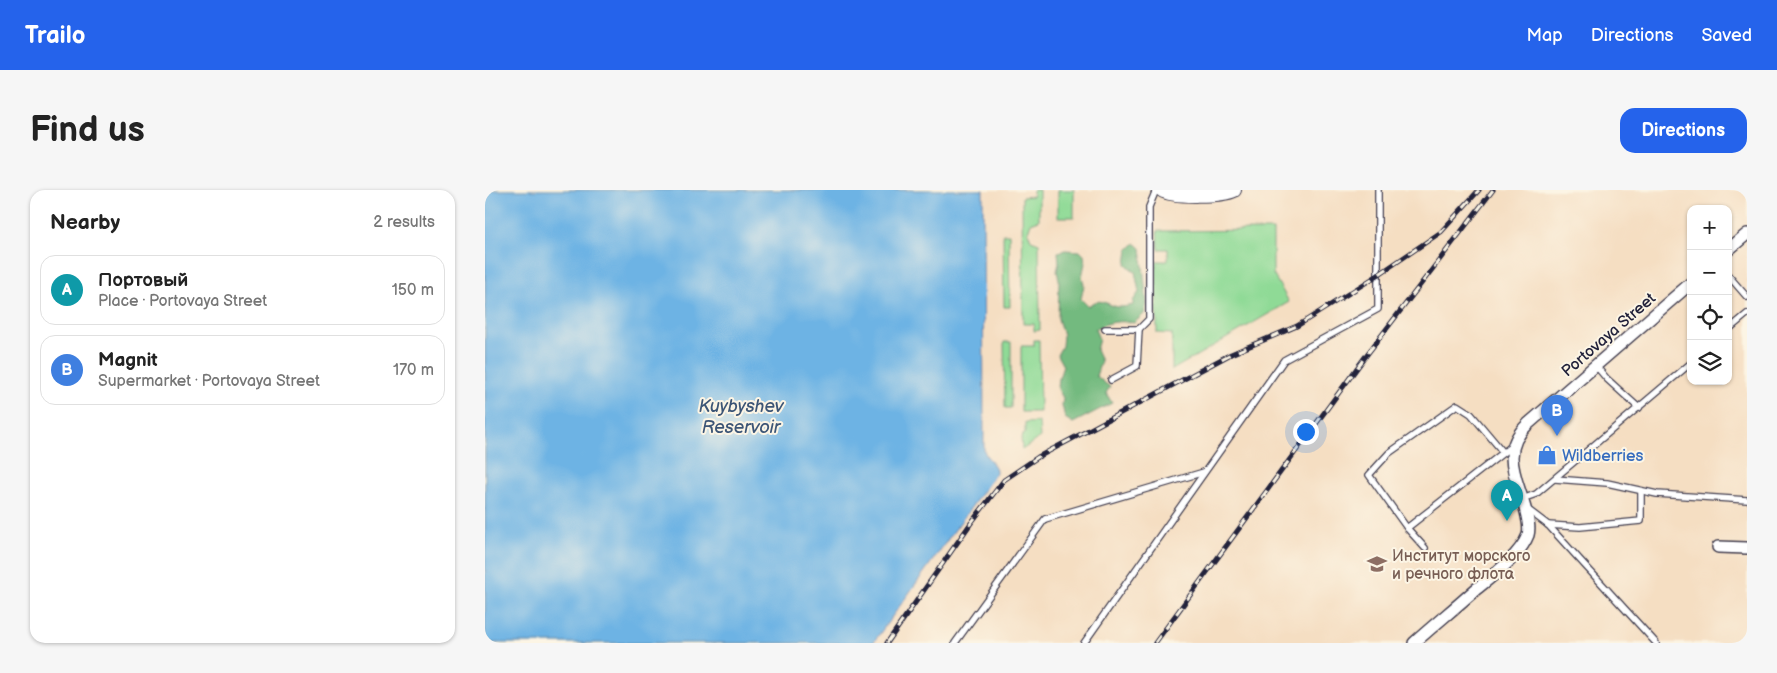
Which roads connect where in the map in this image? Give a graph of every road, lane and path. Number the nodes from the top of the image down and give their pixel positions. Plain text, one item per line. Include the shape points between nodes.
1 (1156, 190) edge
2 (1162, 190) edge
3 (1234, 190) edge
4 (1378, 190) edge
5 (1747, 234) edge
6 (1732, 247) edge
7 (1732, 280) edge
8 (1687, 286) edge
9 (1747, 297) edge
10 (1747, 314) edge
11 (1732, 327) edge
12 (1105, 329) dead end
13 (1139, 329) junction
14 (1596, 366) junction
15 (1687, 366) edge
16 (1111, 380) dead end
17 (1639, 408) junction
18 (1513, 445) junction
19 (1503, 452) junction
20 (1204, 472) junction
21 (1555, 479) junction
22 (1641, 491) junction
23 (1747, 500) edge
24 (1524, 503) junction
25 (1548, 525) junction
26 (1407, 528) junction
27 (1718, 547) dead end
28 (1425, 548) dead end
29 (1747, 548) edge
30 (955, 643) edge
31 (1084, 643) edge
32 (1414, 643) edge
33 (1656, 643) edge

1 - 13 lane via 1149,207 1149,319
2 - 3 street via 1171,194 1225,194
4 - 20 lane via 1378,309 1285,360
5 - 6 street
7 - 9 lane
8 - 14 street, Portovaya Street
10 - 11 lane
12 - 13 lane
13 - 16 lane via 1137,366
14 - 17 lane
14 - 18 street, Portovaya Street via 1521,430
15 - 17 lane
17 - 21 lane
18 - 19 lane
18 - 24 street via 1513,468
19 - 26 lane
19 - 26 lane via 1471,414 1457,405 1389,453 1369,475
20 - 30 lane via 1045,519
20 - 31 lane
21 - 22 lane via 1607,483
21 - 24 lane
22 - 23 lane
22 - 25 lane via 1641,521 1580,527
24 - 25 lane
24 - 32 street via 1529,532 1524,543 1492,576
25 - 33 lane
26 - 28 lane
27 - 29 street

